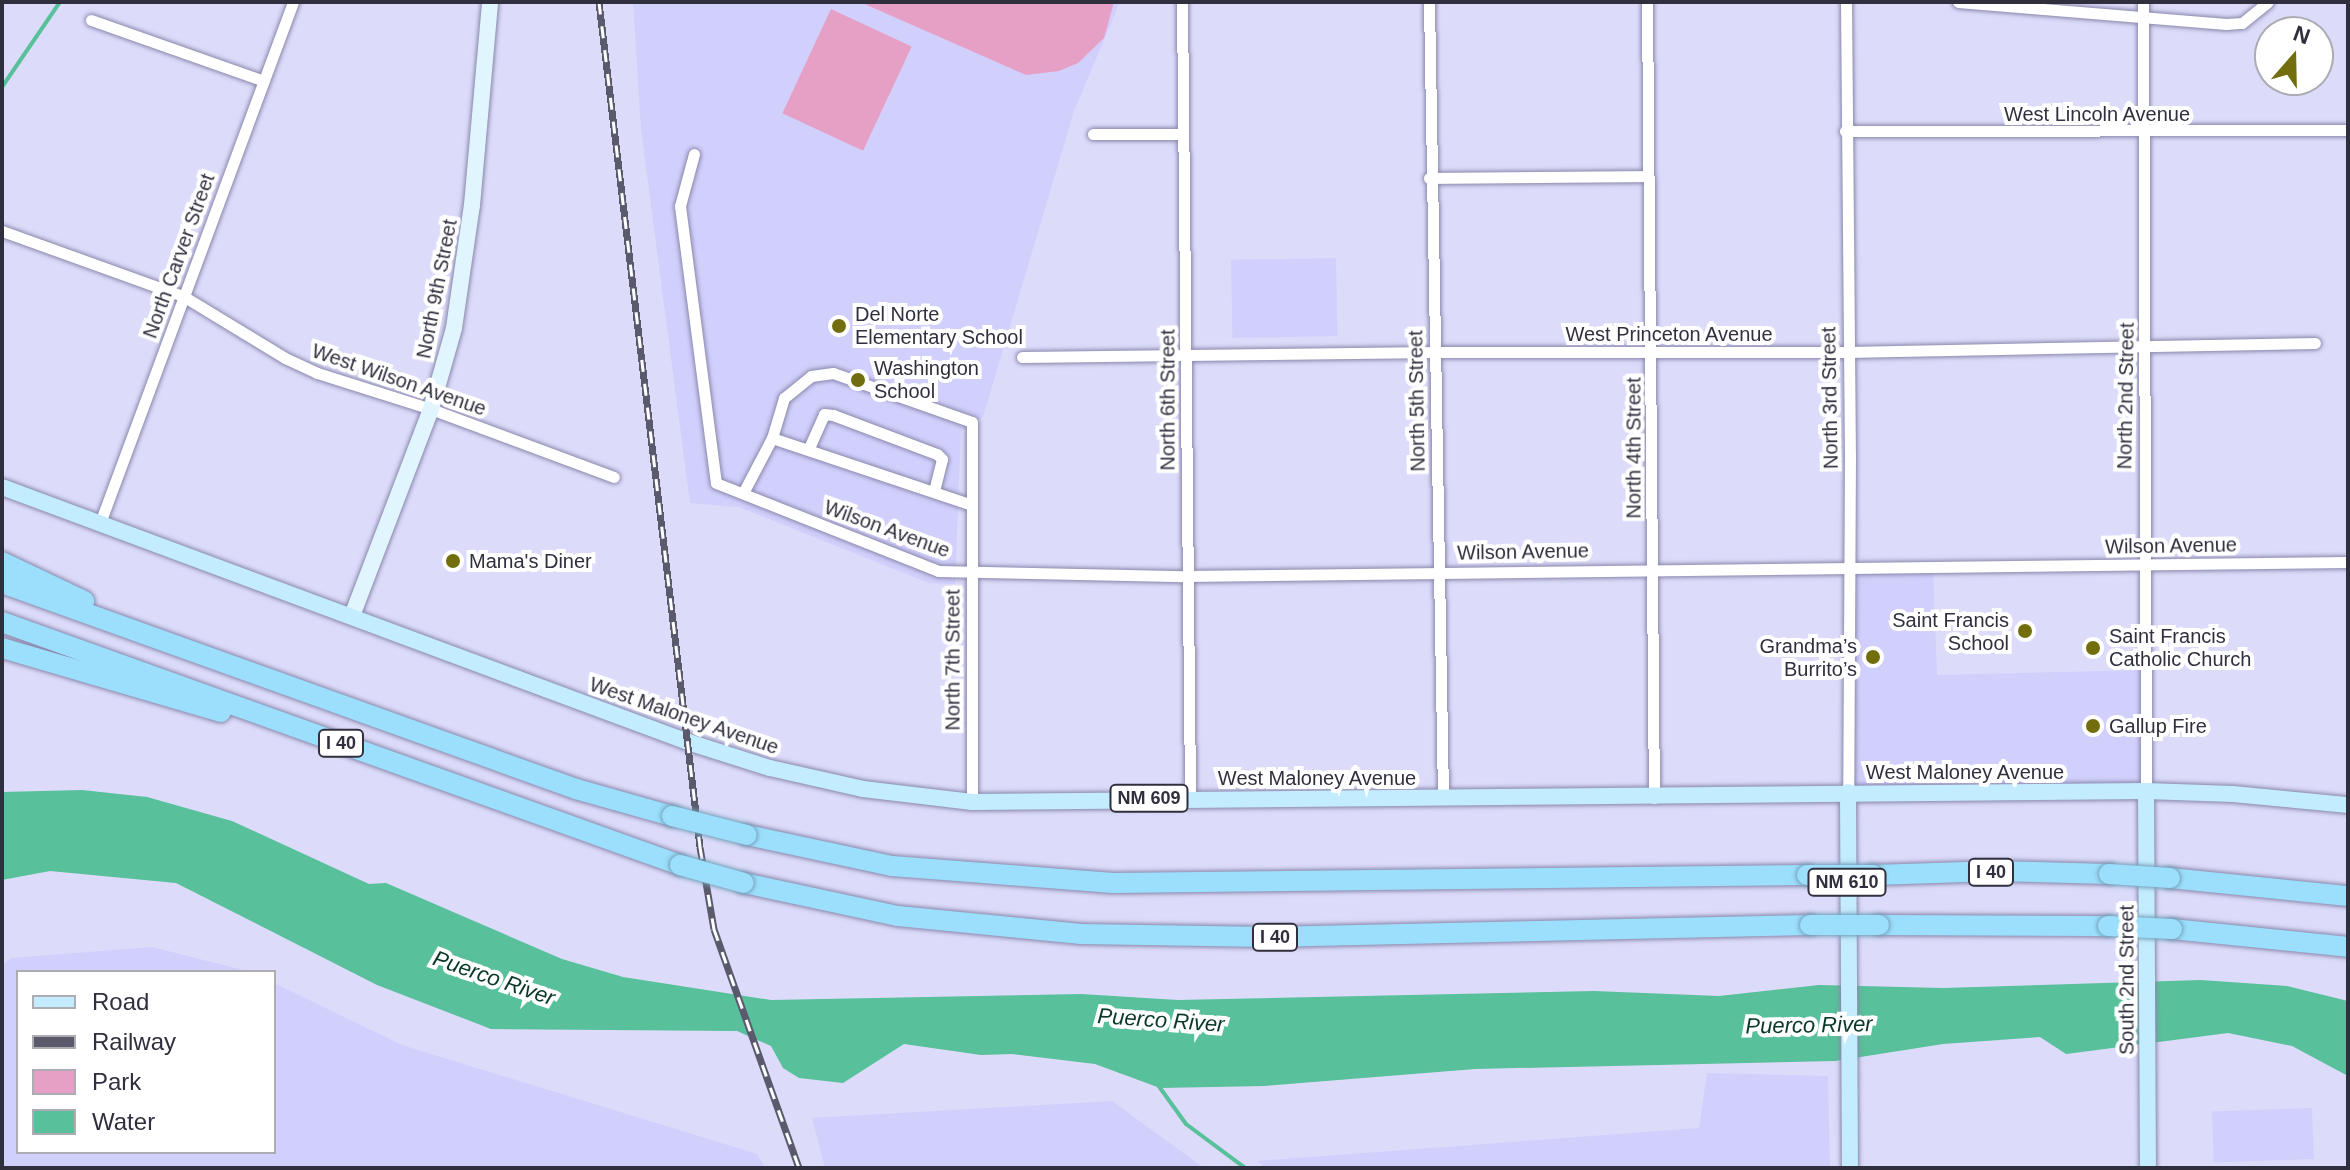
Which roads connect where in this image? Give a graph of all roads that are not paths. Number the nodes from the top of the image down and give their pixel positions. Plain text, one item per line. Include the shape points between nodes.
1 (293, 2) edge
2 (490, 2) edge
3 (1182, 2) edge
4 (1429, 2) edge
5 (1647, 2) edge
6 (1846, 2) edge
7 (1958, 2) edge
8 (2143, 2) edge
9 (2268, 2) edge
10 (2144, 18) junction
11 (91, 20) dead end
12 (264, 81) junction
13 (2348, 130) edge
14 (1845, 131) junction
15 (2144, 132) junction
16 (1093, 134) dead end
17 (1183, 134) junction
18 (694, 154) dead end
19 (1648, 176) junction
20 (1429, 178) junction
21 (2, 231) edge
22 (183, 296) junction
23 (2315, 343) dead end
24 (2145, 345) junction
25 (1652, 351) junction
26 (1435, 352) junction
27 (1846, 352) junction
28 (1187, 354) junction
29 (1022, 357) dead end
30 (431, 409) junction
31 (772, 438) junction
32 (809, 448) junction
33 (614, 477) dead end
34 (2, 487) edge
35 (934, 491) junction
36 (743, 493) junction
37 (972, 505) junction
38 (100, 523) junction
39 (2, 562) edge
40 (2348, 562) edge
41 (2143, 564) junction
42 (1653, 568) junction
43 (1850, 568) junction
44 (1438, 571) junction
45 (972, 573) junction
46 (1185, 576) junction
47 (2, 583) edge
48 (352, 616) junction
49 (2, 622) edge
50 (2, 648) edge
51 (200, 656) junction
52 (388, 760) junction
53 (2146, 791) junction
54 (1848, 792) junction
55 (1190, 797) junction
56 (1443, 798) junction
57 (1654, 798) junction
58 (972, 802) junction
59 (2348, 805) edge
60 (2348, 896) edge
61 (2348, 947) edge
62 (1850, 1168) edge
63 (2148, 1168) edge

1 - 12 street, North Carver Street
2 - 30 main road, North 9th Street via 470,220 454,328
3 - 17 street, North 6th Street
4 - 20 street, North 5th Street
5 - 19 street, North 4th Street
6 - 14 street, North 3rd Street
7 - 10 street
8 - 10 street, North 2nd Street
9 - 10 street via 2242,23
10 - 15 street, North 2nd Street
11 - 12 street
12 - 22 street, North Carver Street
13 - 15 street, West Lincoln Avenue
14 - 15 street, West Lincoln Avenue
14 - 27 street, North 3rd Street
15 - 24 street, North 2nd Street
16 - 17 street
17 - 28 street, North 6th Street
18 - 36 street, Wilson Avenue via 680,206 716,483
19 - 20 street
19 - 25 street, North 4th Street
20 - 26 street, North 5th Street
21 - 22 street, West Wilson Avenue
22 - 30 street, West Wilson Avenue via 317,373
22 - 38 street, North Carver Street
23 - 24 street, West Princeton Avenue
24 - 27 street, West Princeton Avenue
24 - 41 street, North 2nd Street
25 - 26 street, West Princeton Avenue
25 - 27 street, West Princeton Avenue
25 - 42 street, North 4th Street
26 - 28 street, West Princeton Avenue
26 - 44 street, North 5th Street
27 - 43 street, North 3rd Street
28 - 29 street, West Princeton Avenue
28 - 46 street, North 6th Street
30 - 33 street, West Wilson Avenue
30 - 48 main road, North 9th Street
31 - 32 street
31 - 36 street
31 - 37 street, North 7th Street via 784,398 811,376 823,373 866,383 972,422
32 - 35 street
32 - 35 street via 824,414 833,415 937,454 942,459
34 - 38 main road, West Maloney Avenue / NM 609
35 - 37 street
36 - 45 street, Wilson Avenue via 938,571
37 - 45 street, North 7th Street
38 - 48 main road, West Maloney Avenue / NM 609
39 - 51 highway
40 - 41 street, Wilson Avenue
41 - 43 street, Wilson Avenue
41 - 53 street, North 2nd Street
42 - 43 street, Wilson Avenue
42 - 44 street, Wilson Avenue
42 - 57 street, North 4th Street
43 - 54 street, North 3rd Street
44 - 46 street, Wilson Avenue
44 - 56 street, North 5th Street
45 - 46 street, Wilson Avenue
45 - 58 street, North 7th Street
46 - 55 street, North 6th Street
47 - 51 highway, I 40
48 - 58 main road, West Maloney Avenue / NM 609 via 770,768 863,789
49 - 52 highway, I 40
50 - 52 highway
51 - 60 highway, I 40, bridge via 576,789 747,835 892,866 1113,883 1997,871 2170,878
52 - 61 highway, I 40, bridge via 744,883 898,916 1081,934 1268,937 1810,925 2108,926
53 - 54 main road, West Maloney Avenue / NM 609
53 - 59 main road, West Maloney Avenue / NM 609
53 - 63 main road, South 2nd Street
54 - 57 main road, West Maloney Avenue / NM 609
54 - 62 main road, NM 610
55 - 56 main road, West Maloney Avenue / NM 609
55 - 58 main road, West Maloney Avenue / NM 609
56 - 57 main road, West Maloney Avenue / NM 609

